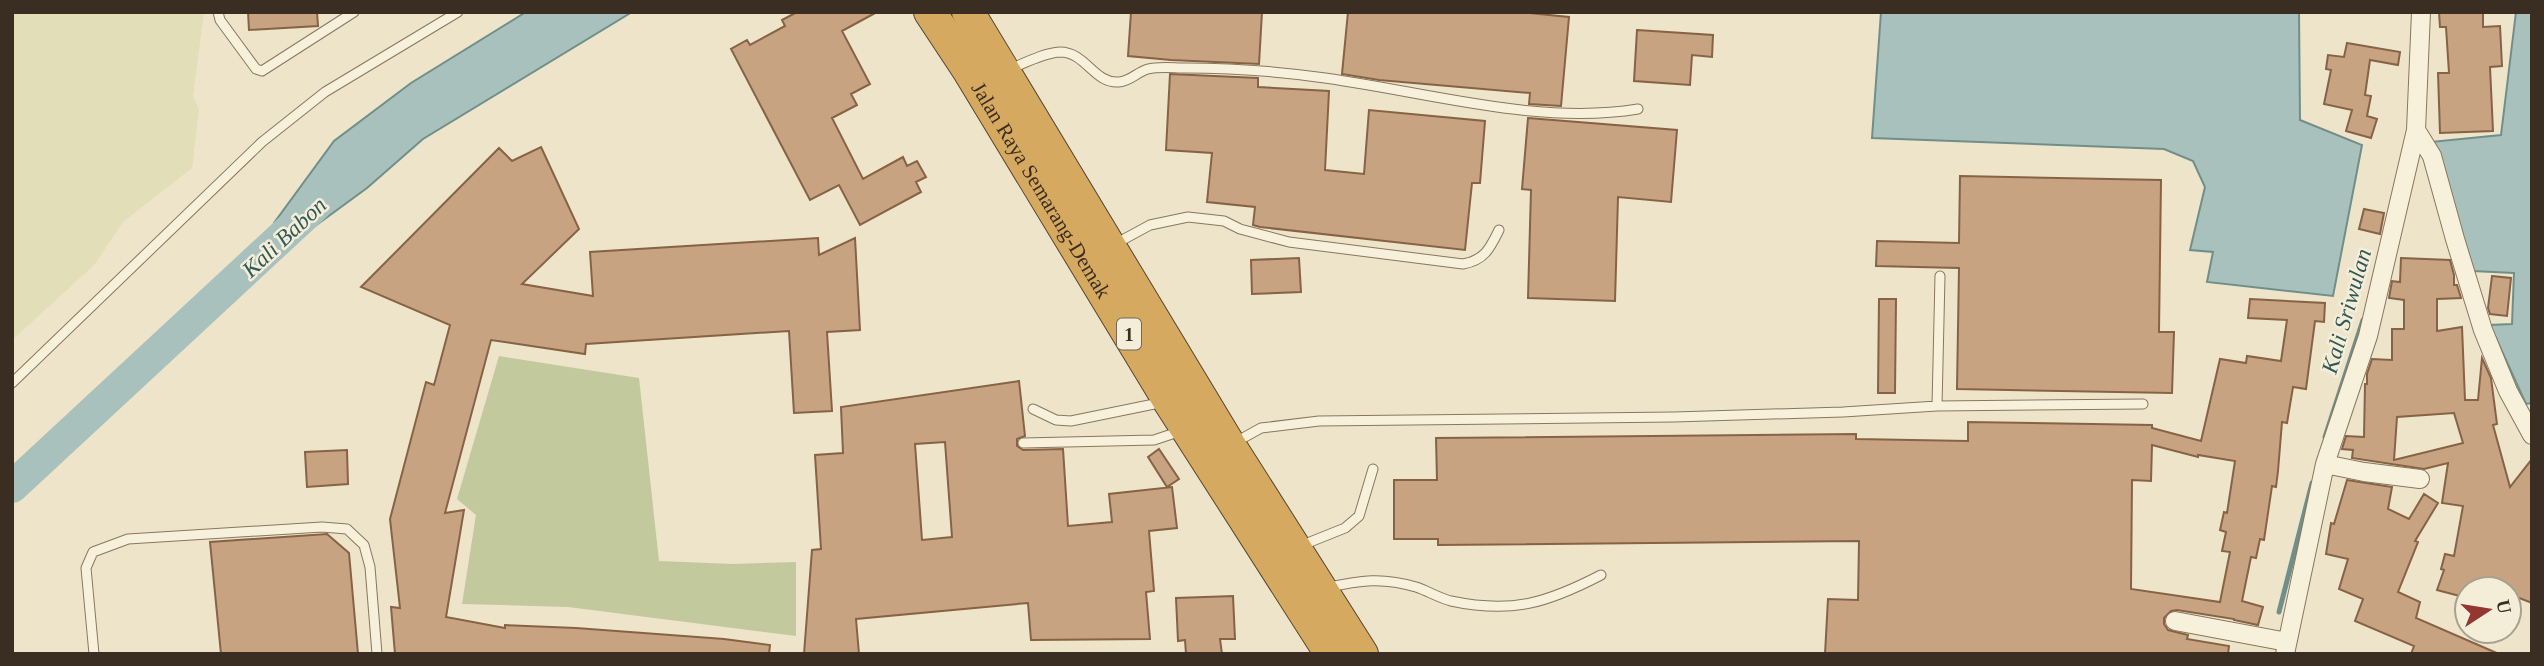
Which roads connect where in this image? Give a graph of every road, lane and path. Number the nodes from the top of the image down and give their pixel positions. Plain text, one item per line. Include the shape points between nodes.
1 (218, 12) edge
2 (354, 12) edge
3 (458, 12) edge
4 (930, 12) edge
5 (968, 12) edge
6 (2421, 12) edge
7 (1005, 71) junction
8 (1638, 109) dead end
9 (2416, 130) junction
10 (1499, 230) dead end
11 (1110, 246) junction
12 (1940, 275) dead end
13 (12, 383) edge
14 (1169, 401) junction
15 (2143, 404) dead end
16 (1937, 406) junction
17 (1033, 410) dead end
18 (1187, 429) junction
19 (2532, 435) edge
20 (1023, 443) dead end
21 (1230, 446) junction
22 (2325, 464) junction
23 (1373, 470) dead end
24 (2420, 479) dead end
25 (1295, 548) junction
26 (1601, 575) dead end
27 (1321, 590) junction
28 (2175, 621) dead end
29 (2286, 648) edge
30 (94, 654) edge
31 (377, 654) edge
32 (1331, 654) edge
33 (1362, 654) edge

1 - 2 lane via 241,50 262,71
3 - 13 lane via 326,92 262,142
4 - 14 highway, Jalan Raya Semarang-Demak / 1
5 - 7 highway, Jalan Raya Semarang-Demak / 1
6 - 9 street
7 - 8 lane via 1062,52 1081,58 1101,79 1117,82 1148,69 1221,68 1317,77 1508,108 1593,115
7 - 11 highway, Jalan Raya Semarang-Demak / 1
9 - 19 street via 2432,156 2483,330
9 - 22 street via 2368,336
10 - 11 lane via 1488,253 1463,264 1289,242 1224,221 1188,217 1150,225
11 - 21 highway, Jalan Raya Semarang-Demak / 1
12 - 16 lane
14 - 17 lane via 1071,421
14 - 18 highway, Jalan Raya Semarang-Demak / 1
15 - 16 lane
16 - 21 lane via 1661,417 1319,421 1261,428
18 - 20 lane via 1154,440
18 - 32 highway, Jalan Raya Semarang-Demak / 1
21 - 25 highway, Jalan Raya Semarang-Demak / 1
22 - 24 street
22 - 29 street
23 - 25 lane via 1359,516 1345,528
25 - 27 highway, Jalan Raya Semarang-Demak / 1
26 - 27 lane via 1561,596 1527,605 1479,606 1376,579
27 - 33 highway, Jalan Raya Semarang-Demak / 1
28 - 29 street
30 - 31 lane via 86,568 93,552 128,539 322,527 347,529 364,545

